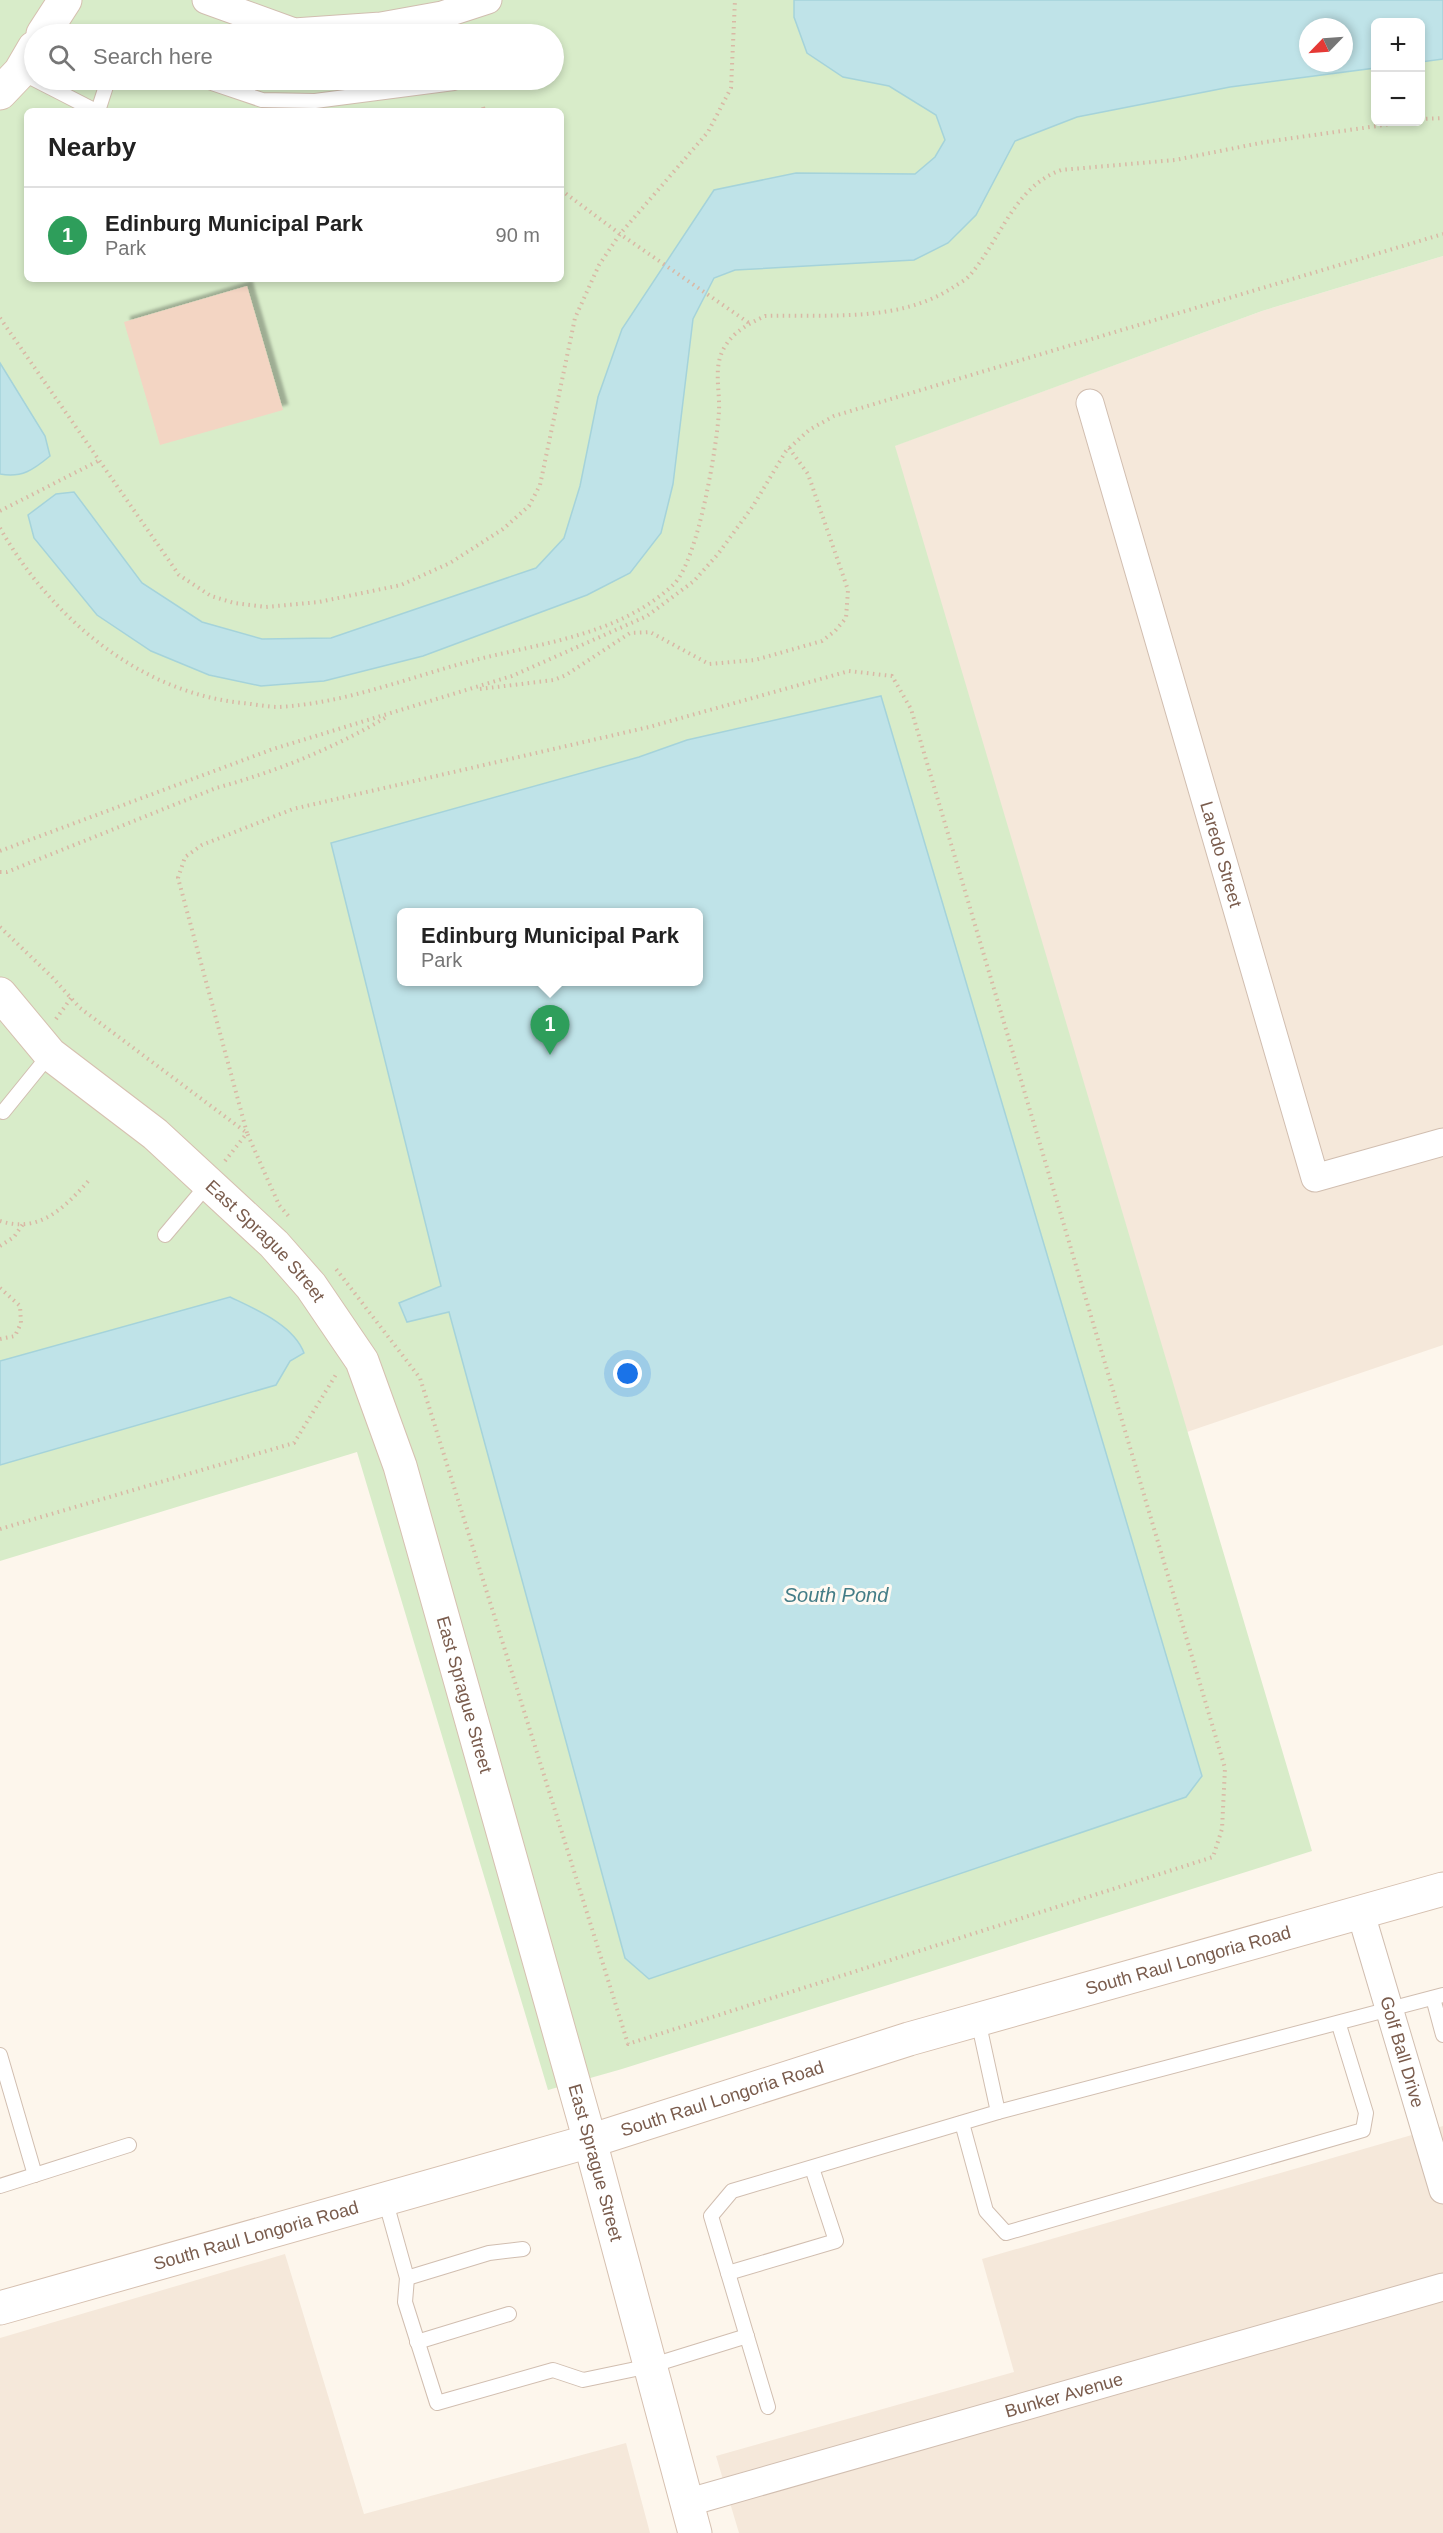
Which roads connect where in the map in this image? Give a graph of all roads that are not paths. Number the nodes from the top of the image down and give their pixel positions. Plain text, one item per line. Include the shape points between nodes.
1 (65, 0) edge
2 (206, 0) edge
3 (488, 0) edge
4 (49, 24) edge
5 (272, 24) edge
6 (446, 24) edge
7 (56, 90) edge
8 (104, 90) edge
9 (226, 90) edge
10 (400, 90) edge
11 (260, 105) edge
12 (91, 108) edge
13 (98, 108) edge
14 (1090, 403) dead end
15 (0, 994) edge
16 (50, 1054) junction
17 (3, 1112) dead end
18 (1443, 1142) edge
19 (215, 1174) junction
20 (165, 1235) dead end
21 (1443, 1889) edge
22 (1361, 1914) junction
23 (1438, 1997) edge
24 (1390, 2010) junction
25 (978, 2020) junction
26 (1339, 2025) junction
27 (1443, 2034) edge
28 (0, 2055) edge
29 (998, 2112) junction
30 (962, 2123) junction
31 (590, 2141) junction
32 (129, 2145) dead end
33 (812, 2168) junction
34 (35, 2175) junction
35 (0, 2186) edge
36 (1443, 2190) edge
37 (385, 2199) junction
38 (523, 2249) dead end
39 (728, 2273) junction
40 (407, 2278) junction
41 (1443, 2287) edge
42 (0, 2308) edge
43 (509, 2314) dead end
44 (747, 2336) junction
45 (417, 2342) junction
46 (650, 2366) junction
47 (768, 2407) dead end
48 (691, 2518) edge

1 - 4 street
2 - 5 street
3 - 6 street
7 - 12 lane
8 - 13 lane
9 - 11 lane
10 - 11 lane
14 - 18 street, Laredo Street via 1315,1178
15 - 16 street, East Sprague Street
16 - 17 lane
16 - 19 street, East Sprague Street
19 - 20 lane
19 - 31 street, East Sprague Street via 311,1286 362,1361 400,1466
21 - 22 street, South Raul Longoria Road
22 - 24 street, Golf Ball Drive
22 - 25 street, South Raul Longoria Road
23 - 24 lane
23 - 27 lane
24 - 26 lane
24 - 36 street, Golf Ball Drive
25 - 29 lane
25 - 31 street, South Raul Longoria Road
26 - 29 lane
26 - 30 lane via 1366,2113 1363,2130 1006,2233 987,2211
28 - 34 lane
29 - 30 lane
30 - 33 lane
31 - 37 street, South Raul Longoria Road
31 - 46 street, East Sprague Street
32 - 34 lane
33 - 39 lane via 732,2191 711,2216
33 - 39 lane via 836,2241
34 - 35 lane
37 - 40 lane
37 - 42 street, South Raul Longoria Road
38 - 40 lane via 489,2253
39 - 44 lane
40 - 45 lane via 405,2302
41 - 48 street, Bunker Avenue
43 - 45 lane
44 - 46 lane
44 - 47 lane
45 - 46 lane via 437,2403 553,2370 583,2380
46 - 48 street, East Sprague Street

